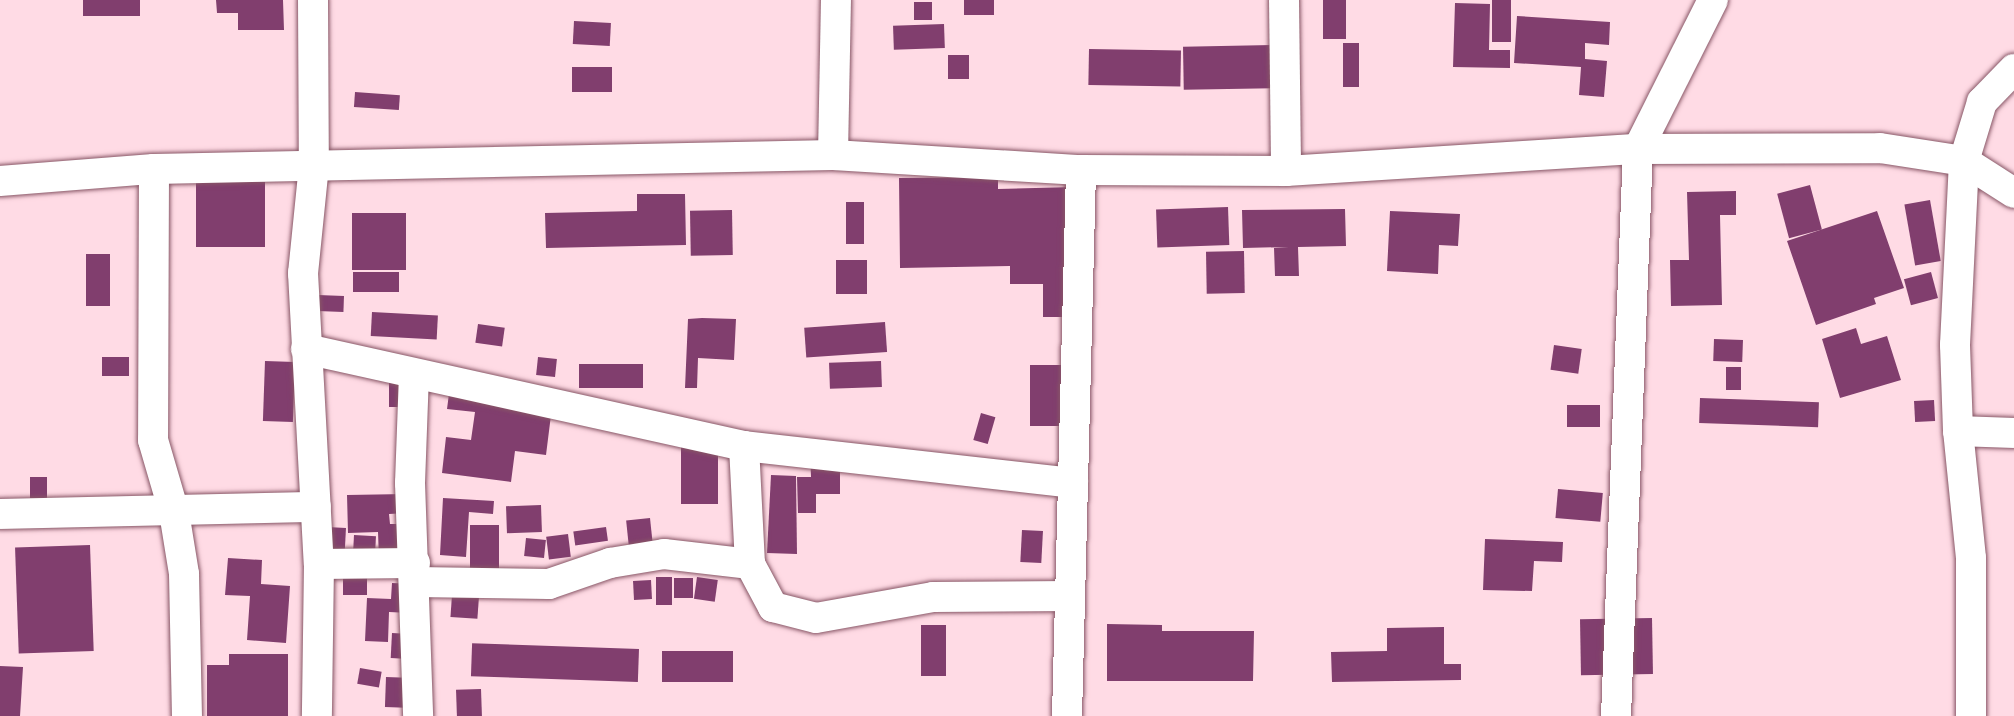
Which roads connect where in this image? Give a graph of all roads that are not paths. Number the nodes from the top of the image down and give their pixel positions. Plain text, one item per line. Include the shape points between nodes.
1 (313, 0) edge
2 (836, 0) edge
3 (1284, 0) edge
4 (1713, 0) edge
5 (2014, 69) edge
6 (1638, 149) junction
7 (833, 155) junction
8 (1964, 161) junction
9 (314, 165) junction
10 (154, 169) junction
11 (1081, 170) junction
12 (1286, 171) junction
13 (0, 181) edge
14 (2014, 193) edge
15 (306, 349) junction
16 (414, 374) junction
17 (1958, 431) junction
18 (2014, 433) edge
19 (744, 446) junction
20 (1073, 483) junction
21 (316, 507) junction
22 (174, 512) junction
23 (0, 514) edge
24 (319, 564) junction
25 (750, 564) junction
26 (416, 572) junction
27 (1070, 596) junction
28 (187, 716) edge
29 (317, 716) edge
30 (418, 716) edge
31 (1068, 716) edge
32 (1616, 716) edge
33 (1971, 716) edge

1 - 9 street
2 - 7 street
3 - 12 street
4 - 6 street
5 - 8 street via 1982,102
6 - 8 street via 1880,148
6 - 12 street
6 - 32 street
7 - 9 street
7 - 11 street
8 - 14 street
8 - 17 street via 1955,345
9 - 10 street
9 - 15 street via 303,272
10 - 13 street
10 - 22 street via 153,440
11 - 12 street
11 - 20 street
15 - 16 street
15 - 21 street
16 - 19 street
16 - 26 street via 410,483
17 - 18 street
17 - 33 street via 1971,558
19 - 20 street
19 - 25 street
20 - 27 street
21 - 22 street
21 - 24 street
22 - 23 street
22 - 28 street via 184,574
24 - 26 street
24 - 29 street
25 - 26 street via 664,554 610,563 549,584
25 - 27 street via 773,607 816,618 933,597
26 - 30 street
27 - 31 street

